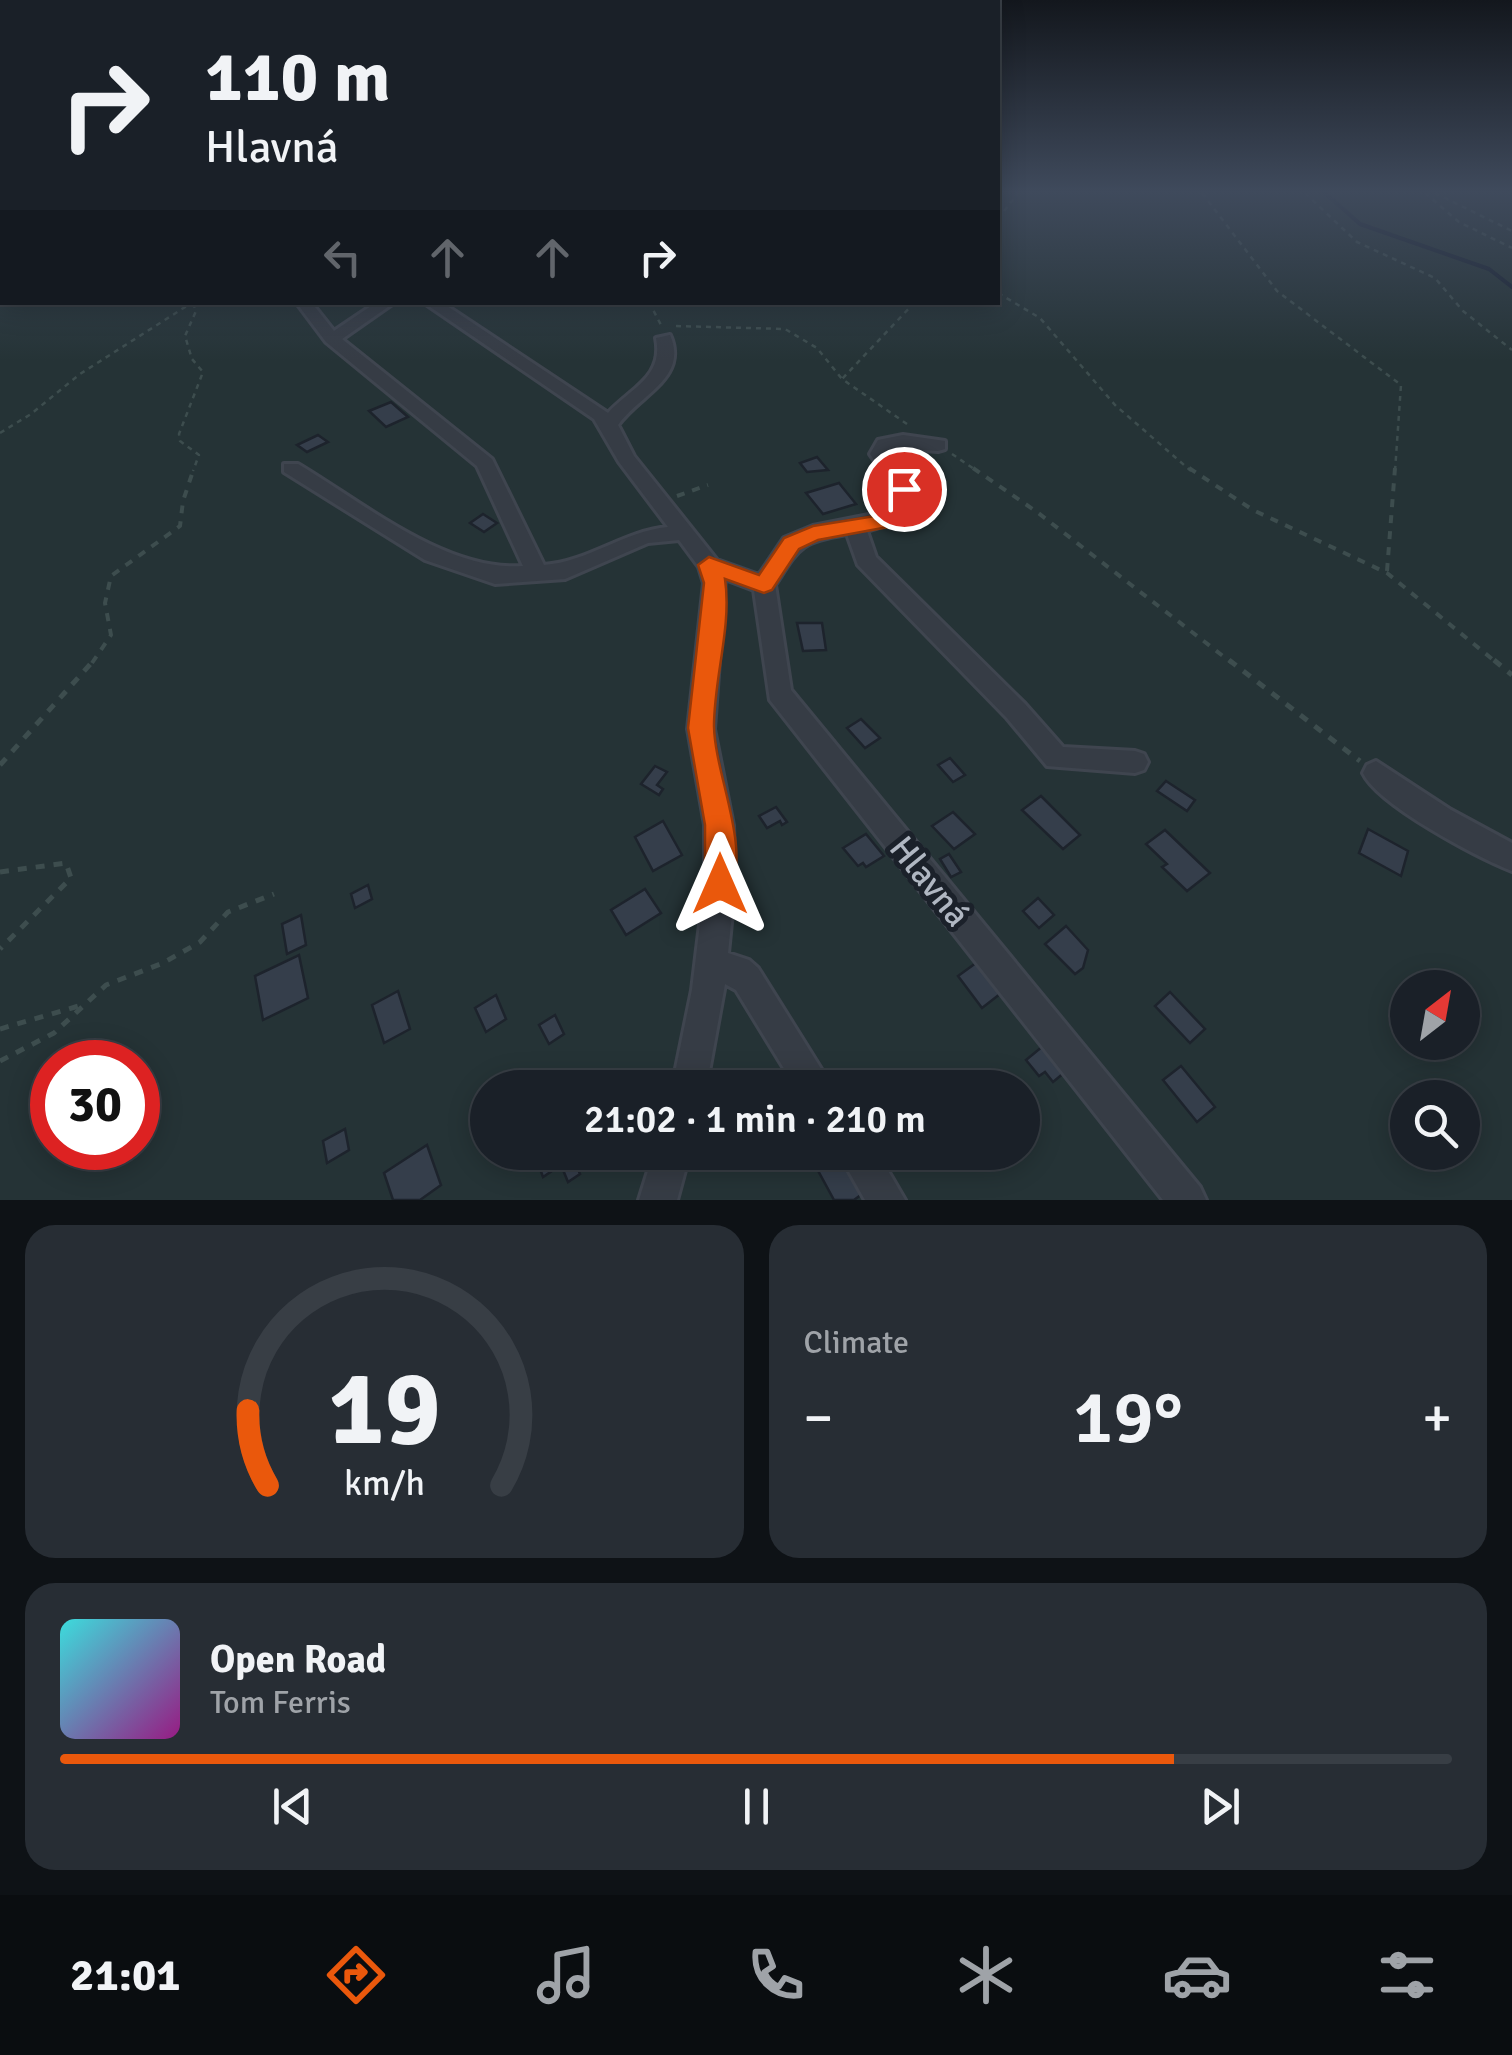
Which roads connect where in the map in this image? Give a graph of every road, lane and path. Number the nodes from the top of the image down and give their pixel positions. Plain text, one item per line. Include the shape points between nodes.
1 (1245, 249) edge
2 (1372, 249) edge
3 (1000, 294) edge
4 (190, 305) edge
5 (194, 305) edge
6 (305, 305) edge
7 (383, 305) edge
8 (435, 305) edge
9 (651, 305) edge
10 (911, 305) edge
11 (663, 332) junction
12 (332, 339) junction
13 (1512, 350) edge
14 (842, 379) junction
15 (609, 425) junction
16 (0, 432) edge
17 (938, 445) junction
18 (290, 468) dead end
19 (708, 486) dead end
20 (659, 503) junction
21 (855, 526) junction
22 (681, 533) junction
23 (709, 565) junction
24 (537, 572) junction
25 (1387, 573) junction
26 (764, 585) junction
27 (1512, 675) edge
28 (1135, 762) dead end
29 (0, 765) edge
30 (1376, 773) joint
31 (1512, 856) edge
32 (0, 872) edge
33 (274, 894) dead end
34 (0, 949) edge
35 (711, 966) junction
36 (82, 1005) junction
37 (0, 1029) edge
38 (0, 1062) edge
39 (692, 1070) edge
40 (805, 1070) edge
41 (667, 1170) edge
42 (867, 1170) edge
43 (658, 1200) edge
44 (886, 1200) edge
45 (1186, 1200) edge

1 - 25 path via 1278,291 1400,386
2 - 13 path via 1435,278
3 - 25 path via 1040,318 1115,405 1194,473 1252,510
4 - 16 path
5 - 29 path via 185,336 203,372 179,432 198,455 180,526 111,576 106,648
6 - 12 street
7 - 12 street
8 - 15 street
9 - 11 path
10 - 14 path
11 - 14 path via 784,329 818,348
11 - 15 street via 670,356 664,369
12 - 24 street via 485,463
14 - 17 path
15 - 20 street
17 - 21 street via 885,444 879,454 904,489 892,516
17 - 30 path via 1038,512
18 - 24 street via 432,555 495,576
19 - 20 path
20 - 22 street
21 - 26 street via 792,544
21 - 28 street via 866,560 1056,758
22 - 23 street
22 - 24 street via 646,536 566,571
23 - 26 street
23 - 35 street via 715,583 701,728 721,845
25 - 27 path
26 - 45 street, Hlavná via 779,693
30 - 31 street via 1414,805
32 - 34 path via 66,863 70,878
33 - 36 path via 228,912 200,942 106,985
35 - 39 street
35 - 40 street via 738,970 747,979
36 - 37 path
36 - 38 path via 54,1032
41 - 43 street
42 - 44 street

